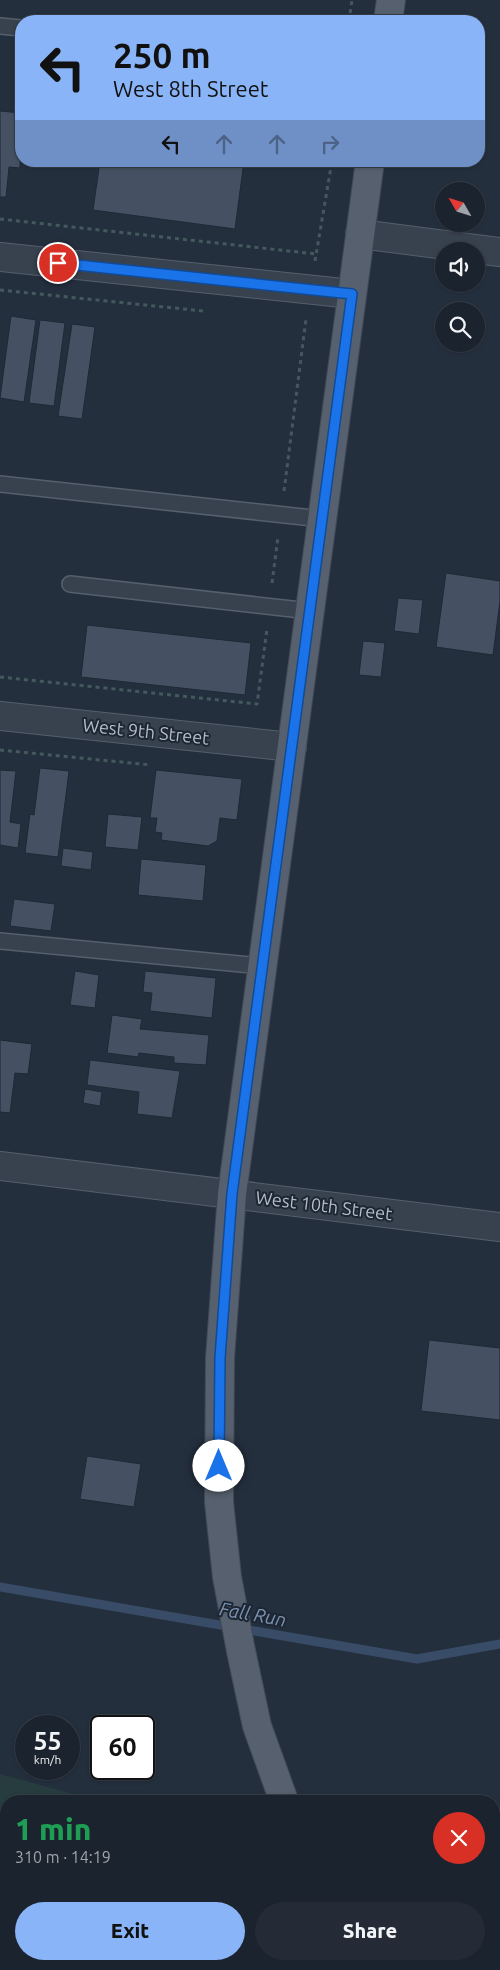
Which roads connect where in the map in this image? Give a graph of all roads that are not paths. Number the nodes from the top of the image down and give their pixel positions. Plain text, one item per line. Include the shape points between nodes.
1 (391, 0) edge
2 (389, 15) edge
3 (0, 26) edge
4 (15, 27) edge
5 (369, 167) edge
6 (360, 234) junction
7 (500, 252) edge
8 (0, 256) edge
9 (352, 294) junction
10 (0, 484) edge
11 (322, 519) junction
12 (70, 584) dead end
13 (310, 611) junction
14 (0, 716) edge
15 (292, 747) junction
16 (0, 941) edge
17 (262, 966) junction
18 (0, 1166) edge
19 (232, 1194) junction
20 (500, 1228) edge
21 (282, 1795) edge

1 - 2 main road
3 - 4 lane
5 - 6 main road
6 - 7 street
6 - 9 main road
8 - 9 street
9 - 11 main road
10 - 11 lane
11 - 13 main road
12 - 13 lane
13 - 15 main road
14 - 15 street, West 9th Street
15 - 17 main road
16 - 17 lane
17 - 19 main road
18 - 19 street, West 10th Street
19 - 20 street, West 10th Street
19 - 21 main road via 220,1358 219,1502 227,1577 257,1726

